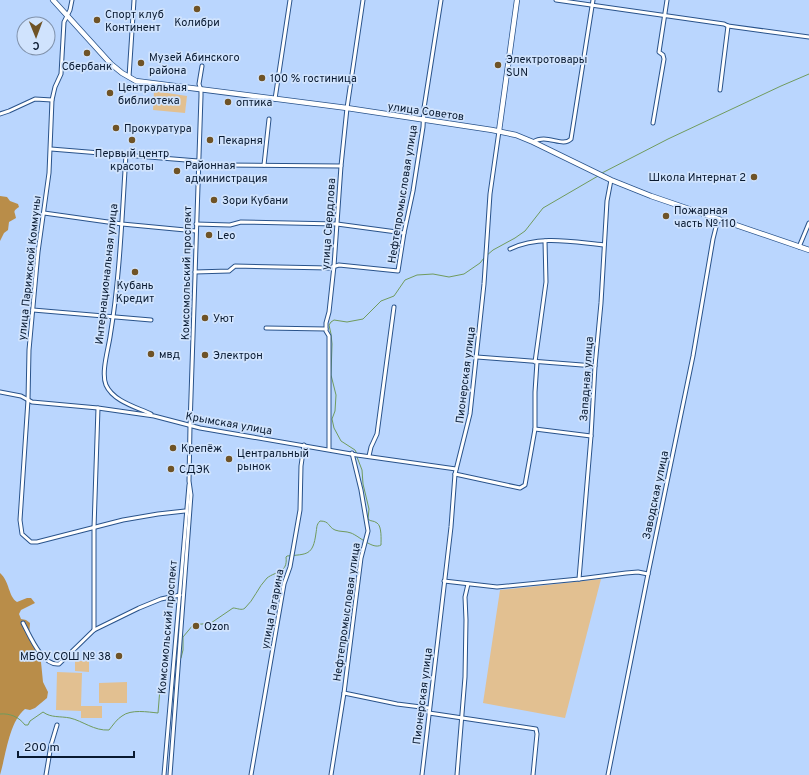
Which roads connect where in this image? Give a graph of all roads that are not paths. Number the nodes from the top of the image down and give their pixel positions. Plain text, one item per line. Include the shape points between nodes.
1 (53, 0) edge
2 (72, 0) edge
3 (134, 0) edge
4 (290, 0) edge
5 (363, 0) edge
6 (441, 0) edge
7 (517, 0) edge
8 (556, 0) edge
9 (593, 0) edge
10 (667, 0) edge
11 (592, 5) junction
12 (67, 15) junction
13 (665, 16) junction
14 (728, 26) junction
15 (809, 37) edge
16 (202, 66) dead end
17 (129, 77) junction
18 (201, 90) junction
19 (720, 90) dead end
20 (275, 99) junction
21 (52, 100) junction
22 (347, 108) junction
23 (0, 114) edge
24 (269, 119) dead end
25 (423, 120) junction
26 (653, 123) dead end
27 (500, 131) junction
28 (533, 142) junction
29 (50, 149) junction
30 (126, 154) junction
31 (198, 161) junction
32 (224, 165) dead end
33 (264, 165) junction
34 (341, 166) junction
35 (611, 180) junction
36 (44, 213) junction
37 (718, 220) junction
38 (809, 223) edge
39 (122, 224) junction
40 (196, 224) junction
41 (337, 224) junction
42 (196, 231) junction
43 (404, 233) junction
44 (545, 241) junction
45 (604, 245) junction
46 (800, 246) junction
47 (510, 249) dead end
48 (809, 250) edge
49 (334, 266) junction
50 (195, 272) junction
51 (394, 307) dead end
52 (33, 310) junction
53 (114, 316) junction
54 (151, 320) dead end
55 (266, 328) dead end
56 (326, 329) junction
57 (477, 357) junction
58 (536, 362) junction
59 (595, 366) junction
60 (0, 392) edge
61 (28, 400) junction
62 (98, 408) junction
63 (154, 416) junction
64 (190, 426) junction
65 (535, 429) junction
66 (591, 436) junction
67 (304, 445) junction
68 (329, 449) junction
69 (352, 454) junction
70 (369, 456) junction
71 (456, 469) junction
72 (455, 474) junction
73 (189, 481) junction
74 (186, 511) junction
75 (94, 528) junction
76 (648, 574) junction
77 (579, 579) junction
78 (444, 581) junction
79 (468, 584) junction
80 (179, 595) junction
81 (184, 595) junction
82 (23, 624) dead end
83 (94, 630) junction
84 (344, 694) junction
85 (429, 708) junction
86 (429, 714) junction
87 (461, 718) junction
88 (57, 725) dead end
89 (46, 775) edge
90 (164, 775) edge
91 (170, 775) edge
92 (251, 775) edge
93 (331, 775) edge
94 (422, 775) edge
95 (457, 775) edge
96 (533, 775) edge
97 (608, 775) edge

1 - 12 main road, улица Советов
2 - 12 street, улица Парижской Коммуны
3 - 17 street
4 - 20 street
5 - 22 street, улица Свердлова
6 - 25 street, Нефтепромысловая улица
7 - 27 main road, Пионерская улица
8 - 11 street
9 - 11 street
10 - 13 street
11 - 13 street
11 - 28 street via 570,141 541,138
12 - 17 main road, улица Советов via 104,56
12 - 21 street, улица Парижской Коммуны via 64,22 60,74
13 - 14 street
13 - 26 street via 660,52 664,59
14 - 15 street
14 - 19 street
16 - 18 street, Комсомольский проспект via 199,84
17 - 18 main road, улица Советов via 136,81
18 - 20 main road, улица Советов
18 - 31 street, Комсомольский проспект
20 - 22 main road, улица Советов
21 - 23 street via 38,99
21 - 29 street, улица Парижской Коммуны
22 - 25 main road, улица Советов
22 - 34 street, улица Свердлова
24 - 33 street
25 - 27 main road, улица Советов
25 - 43 street, Нефтепромысловая улица
27 - 28 main road, улица Советов
27 - 57 street, Пионерская улица via 490,194
28 - 35 main road, улица Советов
29 - 30 street
29 - 36 street, улица Парижской Коммуны
30 - 31 street
30 - 39 street, Интернациональная улица
31 - 40 street, Комсомольский проспект
32 - 33 street
33 - 34 street
34 - 41 street, улица Свердлова
35 - 37 main road, улица Советов
35 - 45 street, Западная улица
36 - 39 street
36 - 52 street, улица Парижской Коммуны
37 - 46 main road, улица Советов
37 - 76 street, Заводская улица
38 - 46 street
39 - 42 street
39 - 53 street, Интернациональная улица
40 - 41 street
40 - 42 street, Комсомольский проспект
41 - 43 street
41 - 49 street, улица Свердлова
42 - 50 street, Комсомольский проспект
43 - 49 street, Нефтепромысловая улица via 398,271
44 - 45 street
44 - 47 street via 523,243
44 - 58 street via 546,282
45 - 59 street, Западная улица
46 - 48 main road, улица Советов
49 - 50 street via 235,266 229,271
49 - 56 street, улица Свердлова
50 - 64 street, Комсомольский проспект
51 - 70 street via 377,434
52 - 53 street
52 - 61 street, улица Парижской Коммуны
53 - 54 street
53 - 63 street, Интернациональная улица via 104,370 106,386 118,398
55 - 56 street
56 - 68 street, улица Свердлова via 329,336
57 - 58 street
57 - 71 street, Пионерская улица via 469,424
58 - 59 street
58 - 65 street
59 - 66 street, Западная улица
60 - 61 street, Крымская улица
61 - 62 street, Крымская улица
61 - 75 street, улица Парижской Коммуны via 20,520 22,534 30,542 37,542
62 - 63 street, Крымская улица
62 - 75 street
63 - 64 street, Крымская улица
64 - 67 street, Крымская улица
64 - 73 street, Комсомольский проспект
65 - 66 street
65 - 72 street via 523,488
66 - 77 street, Западная улица
67 - 68 street, Крымская улица
67 - 92 street, улица Гагарина via 300,510 290,567 284,584
68 - 69 street, Крымская улица
69 - 70 street, Крымская улица
69 - 84 street, Нефтепромысловая улица via 368,531 361,558
70 - 71 street, Крымская улица
71 - 72 street, Пионерская улица
72 - 78 street, Пионерская улица
73 - 74 street, Комсомольский проспект
73 - 81 street, Комсомольский проспект via 191,495
74 - 75 street via 158,514
74 - 80 street, Комсомольский проспект
75 - 83 street
76 - 77 street via 638,572
76 - 97 street, Заводская улица
77 - 79 street via 497,587
78 - 79 street
78 - 85 street, Пионерская улица
79 - 87 street via 465,597 465,676
80 - 81 street
80 - 83 street via 146,605
80 - 90 street, Комсомольский проспект
81 - 91 street, Комсомольский проспект
82 - 83 street via 43,658 56,665 64,661
84 - 85 street
84 - 93 street, Нефтепромысловая улица
85 - 86 street, Пионерская улица
86 - 87 street
86 - 94 street, Пионерская улица
87 - 95 street
87 - 96 street via 536,729
88 - 89 street

